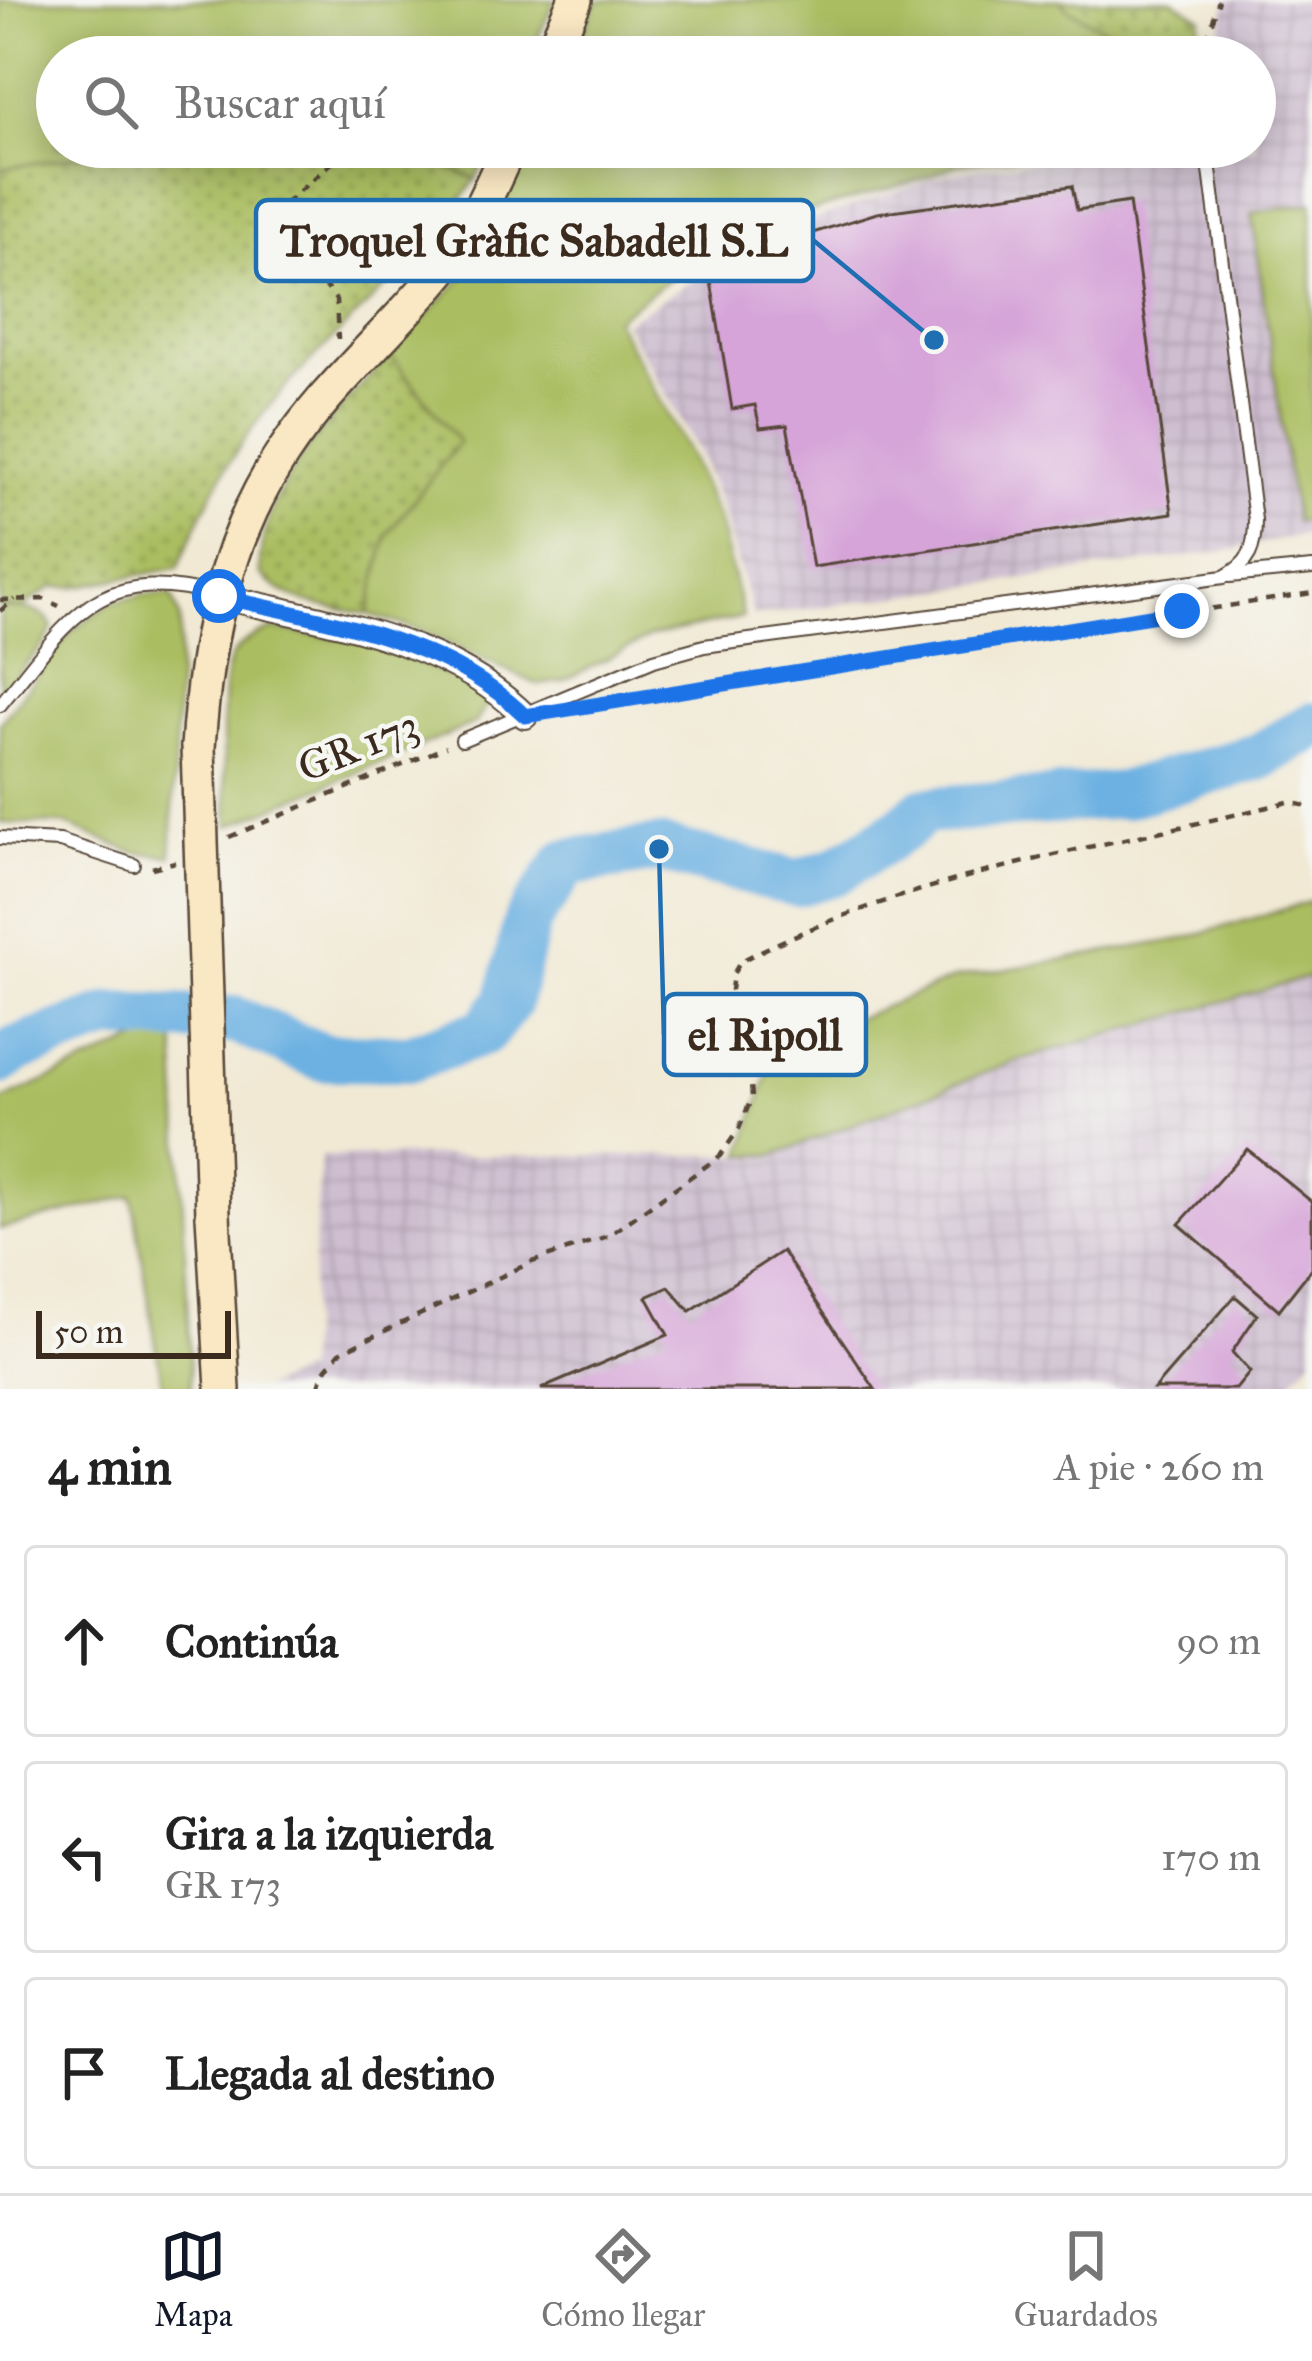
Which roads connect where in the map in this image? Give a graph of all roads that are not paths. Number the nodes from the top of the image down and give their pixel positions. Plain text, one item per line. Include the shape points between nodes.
1 (575, 0) edge
2 (559, 36) edge
3 (499, 168) edge
4 (1210, 168) edge
5 (1312, 568) edge
6 (1224, 577) junction
7 (219, 596) junction
8 (0, 705) edge
9 (525, 716) junction
10 (462, 740) road end
11 (0, 838) edge
12 (140, 867) road end
13 (223, 1389) edge

1 - 2 main road
3 - 7 main road via 443,267 340,378 268,476
4 - 6 lane via 1255,520 1255,547
5 - 6 lane, GR 173
6 - 9 lane, GR 173 via 704,646
7 - 8 lane via 169,584 107,593 75,616
7 - 9 street via 413,644 475,675
7 - 13 main road, bridge via 198,747
9 - 10 lane, GR 173
11 - 12 lane via 59,841

